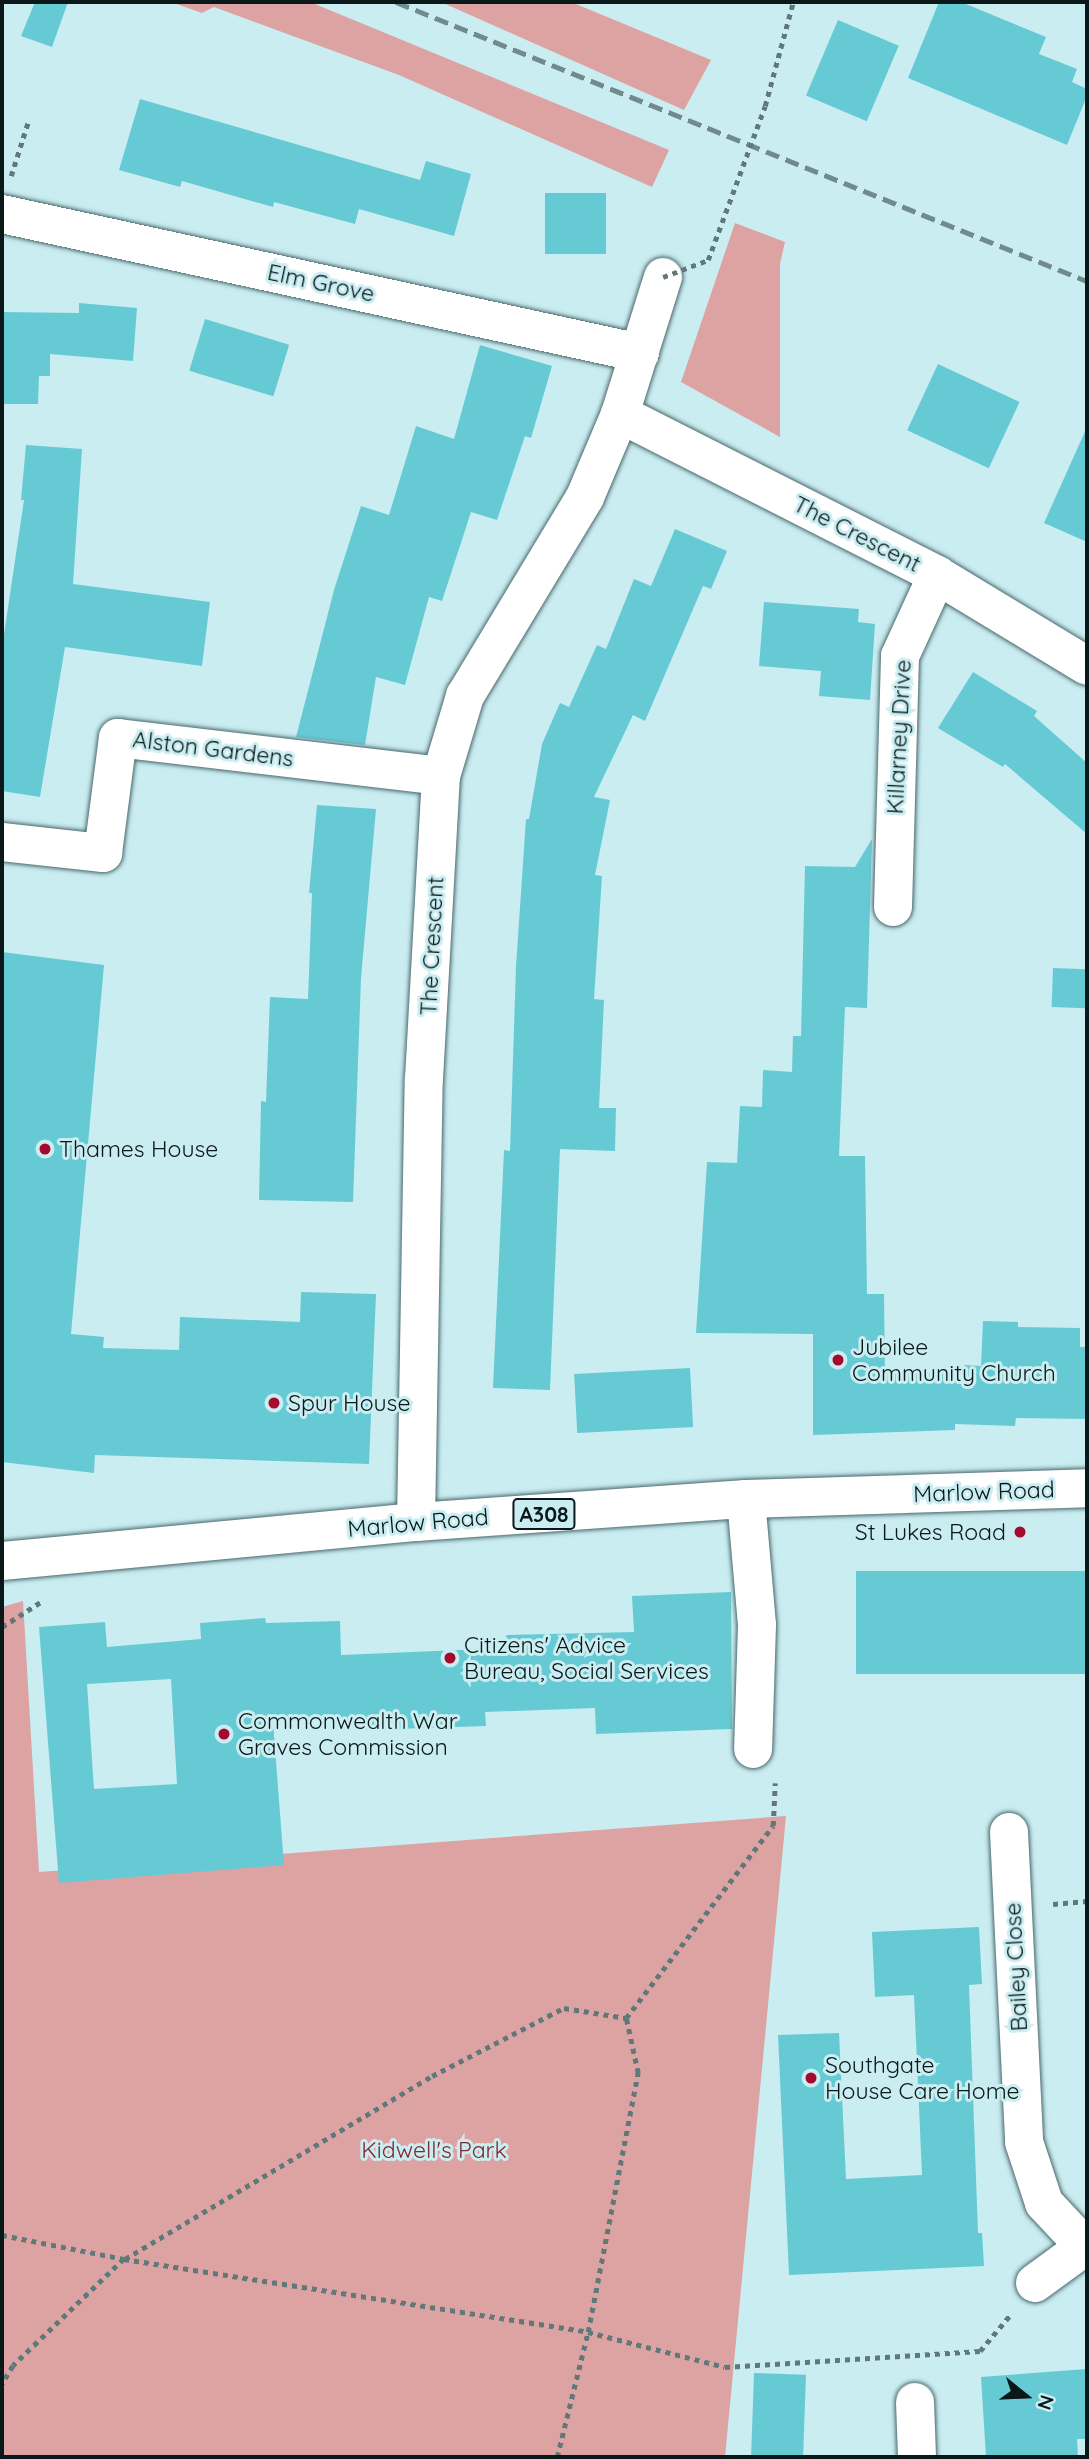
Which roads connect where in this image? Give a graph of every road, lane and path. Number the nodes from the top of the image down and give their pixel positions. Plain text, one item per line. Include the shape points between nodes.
1 (793, 2) edge
2 (28, 122) dead end
3 (6, 197) edge
4 (663, 277) joint
5 (640, 353) junction
6 (620, 414) junction
7 (937, 575) junction
8 (1087, 666) edge
9 (441, 776) junction
10 (2, 842) edge
11 (893, 907) dead end
12 (1087, 1488) edge
13 (746, 1499) junction
14 (416, 1522) junction
15 (2, 1560) edge
16 (764, 1761) joint
17 (1009, 1832) dead end
18 (626, 2018) junction
19 (2, 2235) edge
20 (1085, 2249) edge
21 (124, 2259) junction
22 (1035, 2283) joint
23 (588, 2332) junction
24 (2, 2384) edge
25 (915, 2402) dead end
26 (557, 2457) edge
27 (917, 2457) edge

1 - 4 path, bridge via 765,106 708,260
2 - 3 path
3 - 5 street, Elm Grove
4 - 5 street, The Crescent
5 - 6 street, The Crescent
6 - 7 street, The Crescent
6 - 9 street, The Crescent via 585,497 465,696
7 - 8 street, The Crescent
7 - 11 street, Killarney Drive via 900,656
9 - 10 street, Alston Gardens via 118,738 103,853
9 - 14 street, The Crescent via 424,1079
12 - 13 street, Marlow Road / A308
13 - 14 street, Marlow Road / A308
13 - 16 street
14 - 15 street, Marlow Road / A308
16 - 18 path via 773,1826
17 - 20 street, Bailey Close via 1024,2142 1044,2203
18 - 21 path via 564,2008 432,2076
18 - 23 path via 638,2073
19 - 21 path
20 - 22 street
21 - 23 path
21 - 24 path via 13,2366
22 - 23 path via 980,2351 724,2367
23 - 26 path
25 - 27 street

